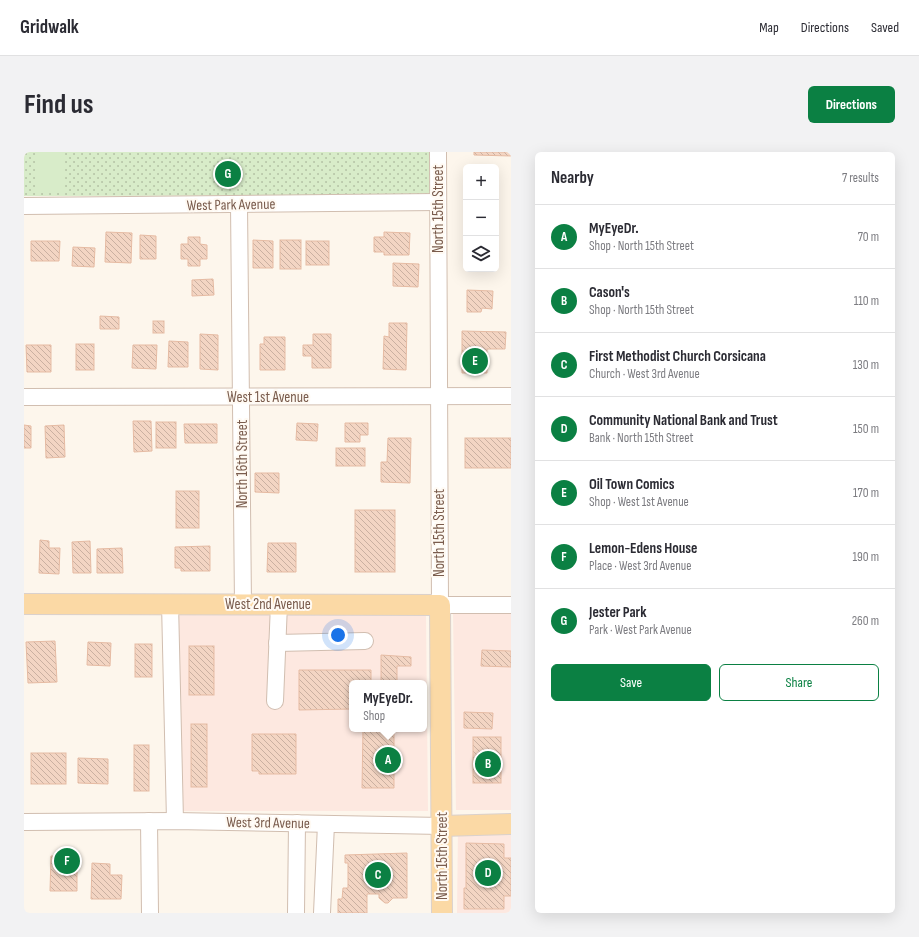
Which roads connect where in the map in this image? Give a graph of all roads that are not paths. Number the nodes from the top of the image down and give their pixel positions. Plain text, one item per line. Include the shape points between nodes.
1 (438, 152) edge
2 (438, 202) junction
3 (239, 205) junction
4 (24, 206) edge
5 (439, 396) junction
6 (511, 396) edge
7 (24, 397) edge
8 (241, 397) junction
9 (170, 603) junction
10 (24, 604) edge
11 (243, 604) junction
12 (279, 604) junction
13 (440, 605) junction
14 (511, 605) edge
15 (365, 641) dead end
16 (277, 643) junction
17 (275, 700) dead end
18 (149, 821) junction
19 (175, 821) junction
20 (24, 822) edge
21 (297, 824) junction
22 (326, 824) junction
23 (511, 824) edge
24 (442, 826) junction
25 (150, 913) edge
26 (296, 913) edge
27 (322, 913) edge
28 (442, 913) edge

1 - 2 street, North 15th Street
2 - 3 street, West Park Avenue
2 - 5 street, North 15th Street
3 - 4 street, West Park Avenue
3 - 8 street, North 16th Street
5 - 6 street, West 1st Avenue
5 - 8 street, West 1st Avenue
5 - 13 street, North 15th Street
7 - 8 street, West 1st Avenue
8 - 11 street, North 16th Street
9 - 10 main road, West 2nd Avenue
9 - 11 main road, West 2nd Avenue
9 - 19 street
11 - 12 main road, West 2nd Avenue
12 - 13 main road, West 2nd Avenue
12 - 16 street
13 - 14 street, West 2nd Avenue
13 - 24 main road, North 15th Street
15 - 16 street
16 - 17 street
18 - 19 street, West 3rd Avenue
18 - 20 street, West 3rd Avenue
18 - 25 street
19 - 21 street, West 3rd Avenue
21 - 22 street, West 3rd Avenue
21 - 26 street
22 - 24 street, West 3rd Avenue
22 - 27 street
23 - 24 main road, West 3rd Avenue
24 - 28 main road, North 15th Street

